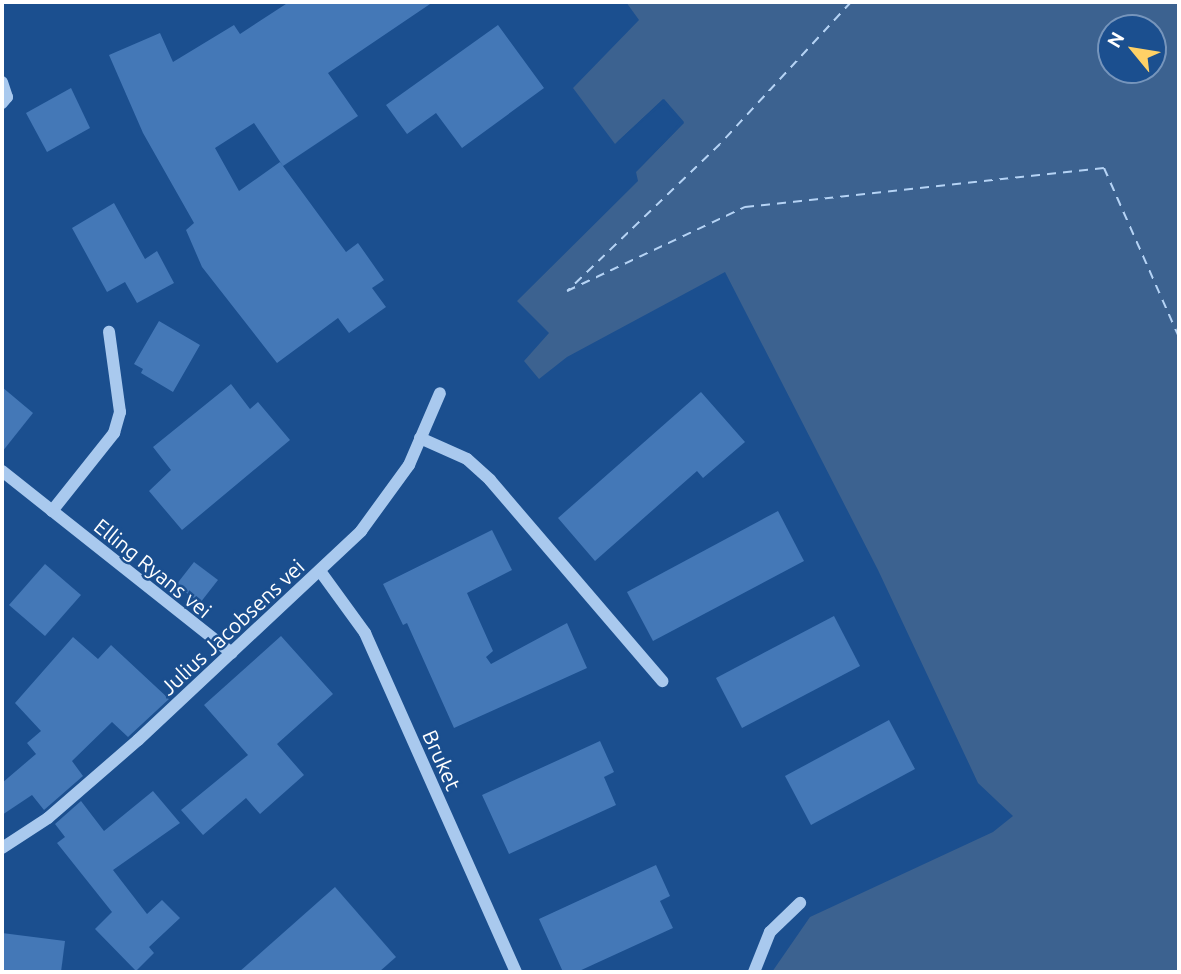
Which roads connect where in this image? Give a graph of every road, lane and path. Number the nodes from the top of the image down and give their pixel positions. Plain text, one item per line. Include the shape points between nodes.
1 (2, 82) edge
2 (2, 103) edge
3 (109, 332) dead end
4 (440, 393) dead end
5 (420, 438) junction
6 (2, 471) edge
7 (52, 511) junction
8 (320, 571) junction
9 (232, 653) junction
10 (662, 681) dead end
11 (2, 849) edge
12 (800, 903) dead end
13 (516, 972) edge
14 (754, 972) edge

1 - 2 street via 6,97
3 - 7 street via 120,412 114,433
4 - 5 street, Julius Jacobsens vei
5 - 8 street, Julius Jacobsens vei via 388,499
5 - 10 street via 467,459 490,480
6 - 7 street, Elling Ryans vei
7 - 9 street, Elling Ryans vei
8 - 9 street, Julius Jacobsens vei
8 - 13 street, Bruket via 365,633
9 - 11 street, Julius Jacobsens vei via 58,809
12 - 14 street via 770,932

